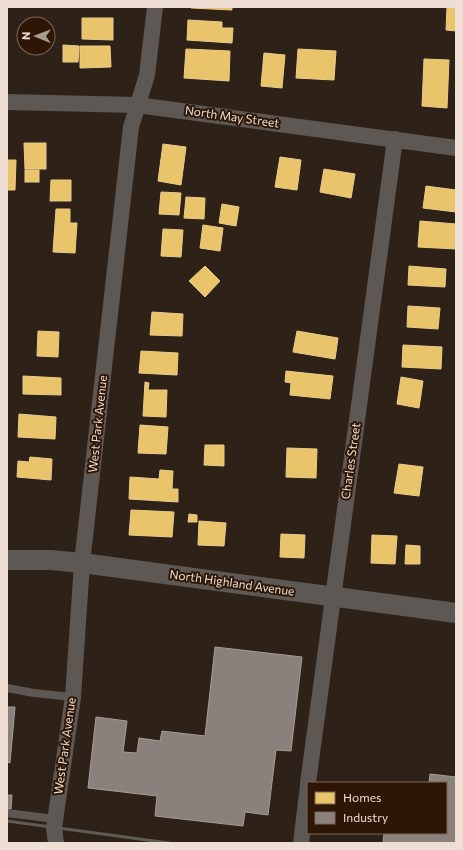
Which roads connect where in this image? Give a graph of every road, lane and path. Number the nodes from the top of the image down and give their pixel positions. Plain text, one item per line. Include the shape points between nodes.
1 (155, 7) edge
2 (7, 102) edge
3 (137, 105) junction
4 (395, 139) junction
5 (456, 148) edge
6 (7, 560) edge
7 (82, 563) junction
8 (333, 597) junction
9 (456, 613) edge
10 (7, 688) edge
11 (72, 697) junction
12 (308, 782) edge
13 (307, 794) edge
14 (7, 813) edge
15 (55, 819) junction
16 (56, 843) edge
17 (301, 843) edge

1 - 3 street, West Park Avenue via 147,75
2 - 3 street, North May Street
3 - 4 street, North May Street
3 - 7 street, West Park Avenue via 131,127
4 - 5 street, North May Street
4 - 8 street, Charles Street
6 - 7 street, North Highland Avenue
7 - 8 street, North Highland Avenue
7 - 11 street, West Park Avenue
8 - 9 street, North Highland Avenue
8 - 12 street, Charles Street
10 - 11 lane
11 - 15 street, West Park Avenue
13 - 17 street
14 - 15 lane
15 - 16 street, West Park Avenue

